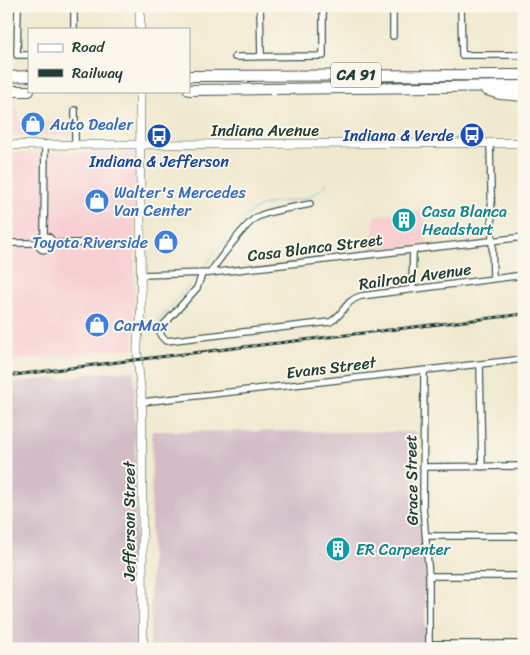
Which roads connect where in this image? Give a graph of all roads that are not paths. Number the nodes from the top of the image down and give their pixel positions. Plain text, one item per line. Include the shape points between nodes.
1 (18, 6) edge
2 (74, 6) edge
3 (140, 6) edge
4 (260, 6) edge
5 (323, 6) edge
6 (393, 6) edge
7 (462, 6) edge
8 (74, 28) edge
9 (140, 28) edge
10 (393, 36) dead end
11 (28, 55) edge
12 (524, 55) edge
13 (261, 56) junction
14 (235, 57) dead end
15 (524, 69) edge
16 (490, 74) junction
17 (524, 75) edge
18 (28, 76) edge
19 (190, 76) edge
20 (6, 77) edge
21 (475, 86) junction
22 (524, 86) edge
23 (190, 90) edge
24 (6, 91) edge
25 (28, 91) edge
26 (140, 92) edge
27 (524, 96) edge
28 (75, 110) dead end
29 (490, 143) junction
30 (524, 143) edge
31 (45, 144) junction
32 (75, 144) junction
33 (6, 145) edge
34 (140, 145) junction
35 (310, 204) dead end
36 (44, 236) junction
37 (524, 237) edge
38 (492, 241) junction
39 (6, 243) edge
40 (38, 243) junction
41 (52, 243) junction
42 (140, 243) junction
43 (413, 250) junction
44 (210, 273) junction
45 (202, 274) junction
46 (140, 275) junction
47 (524, 276) edge
48 (492, 279) junction
49 (412, 289) junction
50 (524, 359) edge
51 (480, 365) junction
52 (424, 371) junction
53 (142, 402) junction
54 (524, 466) edge
55 (482, 467) junction
56 (423, 468) junction
57 (426, 536) junction
58 (524, 536) edge
59 (429, 576) junction
60 (524, 576) edge
61 (524, 644) edge
62 (429, 646) edge
63 (143, 649) edge

1 - 11 street via 17,55
2 - 8 street
3 - 9 street
4 - 13 street
5 - 13 street via 323,56
6 - 10 street
7 - 12 street via 462,56
13 - 14 street
15 - 16 highway
16 - 17 highway, CA 91
16 - 19 highway, CA 91
18 - 20 highway
21 - 22 highway, CA 91
21 - 23 highway, CA 91
21 - 27 highway via 500,94
24 - 25 highway
26 - 34 street, Jefferson Street
28 - 32 street
29 - 30 street, Indiana Avenue
29 - 34 street, Indiana Avenue
29 - 38 street
31 - 32 street, Indiana Avenue
31 - 33 street, Indiana Avenue
31 - 36 street
32 - 34 street, Indiana Avenue
34 - 42 street, Jefferson Street
35 - 44 street via 255,218
36 - 40 street
36 - 41 street
37 - 38 street, Casa Blanca Street
38 - 43 street, Casa Blanca Street
38 - 48 street
39 - 40 street
40 - 41 street via 45,250
41 - 42 street
42 - 46 street, Jefferson Street
43 - 44 street, Casa Blanca Street
43 - 49 street
44 - 45 street, Casa Blanca Street
45 - 46 street, Casa Blanca Street
45 - 49 street, Railroad Avenue via 197,288 160,329 159,333 166,340 330,322 354,298
46 - 53 street, Jefferson Street via 138,359
47 - 48 street, Railroad Avenue
48 - 49 street, Railroad Avenue
50 - 51 street, Evans Street
51 - 52 street, Evans Street
51 - 55 street
52 - 53 street, Evans Street
52 - 56 street, Grace Street
53 - 63 street, Jefferson Street
54 - 55 street
55 - 56 street
56 - 57 street, Grace Street
57 - 58 street
57 - 59 street, Grace Street
59 - 60 street
59 - 62 street, Grace Street
61 - 62 street

